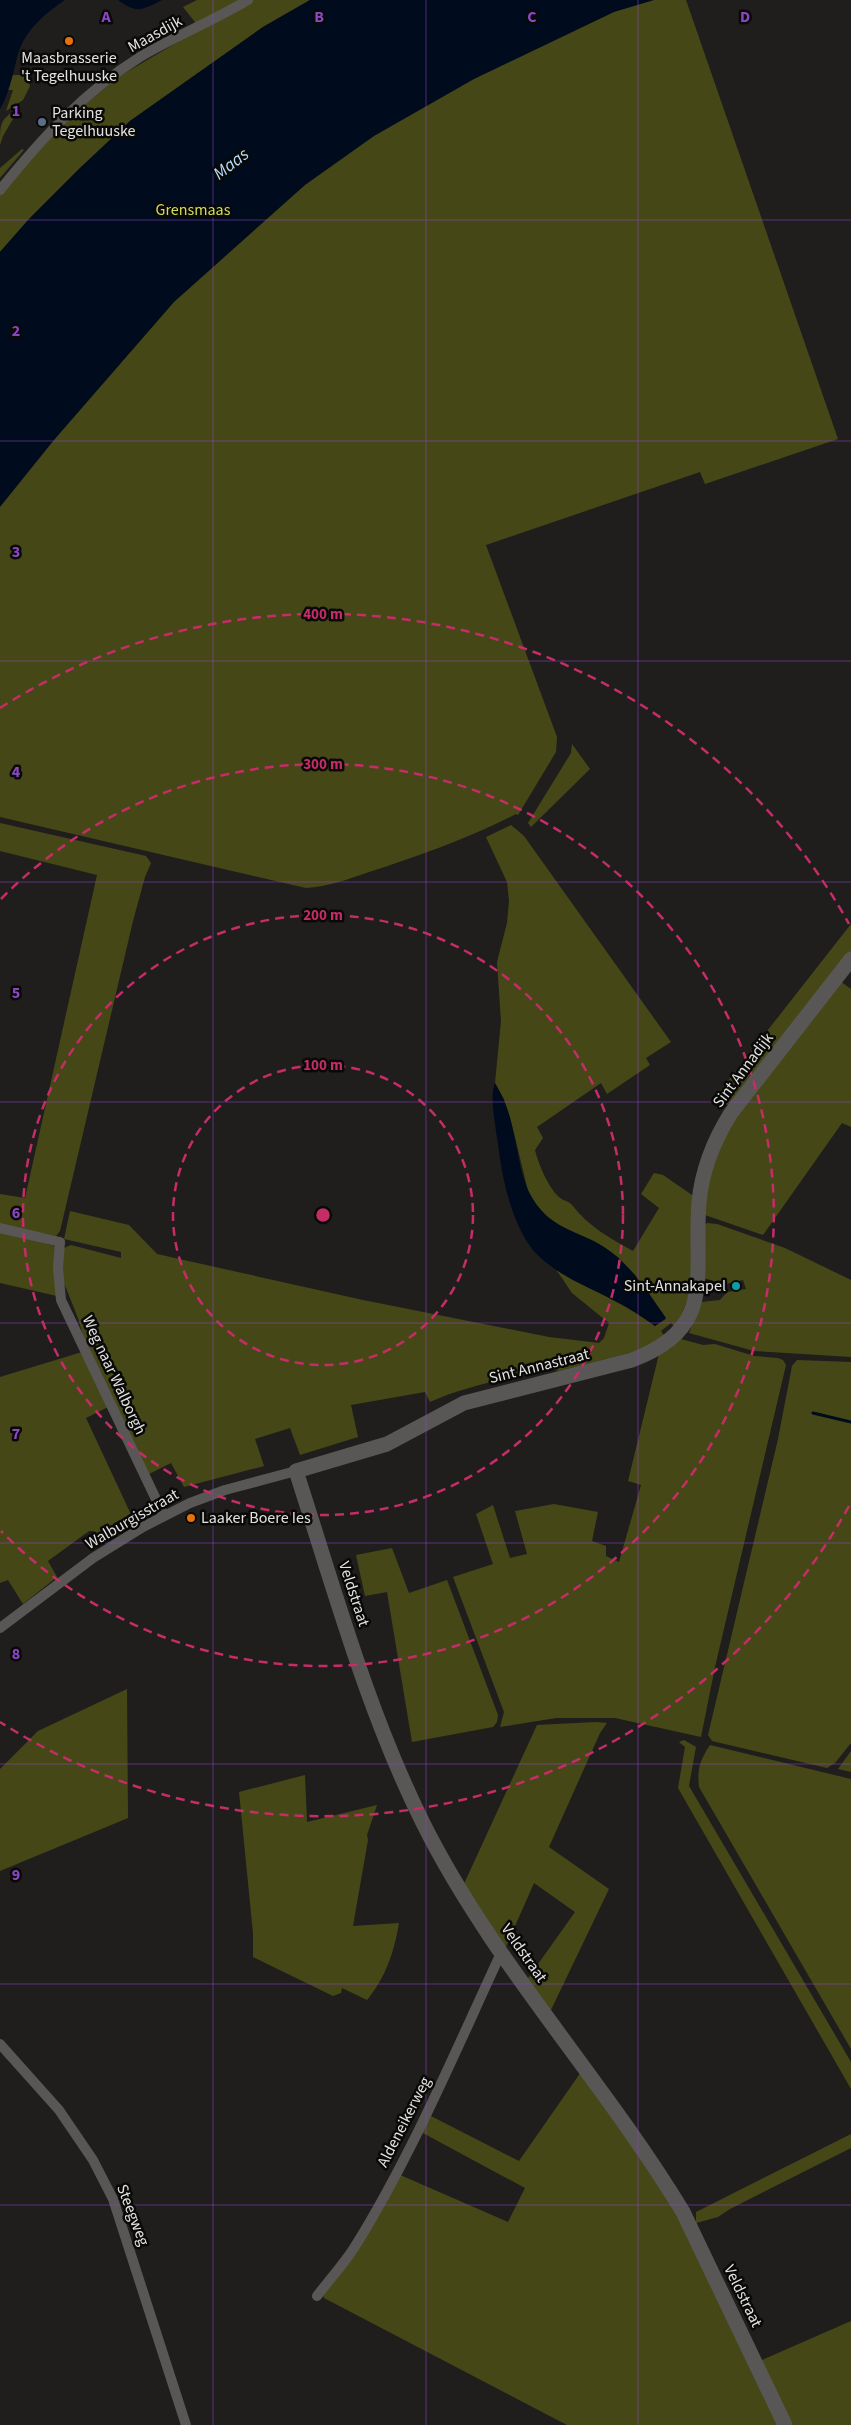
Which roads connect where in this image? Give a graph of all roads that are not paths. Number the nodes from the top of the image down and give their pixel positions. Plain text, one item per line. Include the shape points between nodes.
1 (248, 0) edge
2 (0, 190) edge
3 (851, 959) edge
4 (698, 1218) joint
5 (0, 1228) edge
6 (296, 1471) junction
7 (164, 1516) junction
8 (0, 1628) edge
9 (501, 1953) junction
10 (0, 2044) edge
11 (317, 2296) dead end
12 (186, 2425) edge
13 (786, 2425) edge

1 - 2 street, Maasdijk via 140,57 96,90 49,132
3 - 4 street, Sint Annadijk via 721,1128 703,1176
4 - 6 street, Sint Annastraat via 695,1298 690,1314 680,1331 656,1351 612,1366 464,1403 387,1444
5 - 7 street, Weg naar Walborgh via 60,1242 61,1300
6 - 7 street, Walburgisstraat via 225,1490
6 - 9 street, Veldstraat via 366,1686 391,1749 422,1821
7 - 8 street, Walburgisstraat via 93,1558
9 - 11 street, Aldeneikerweg via 434,2098 375,2213 353,2249
9 - 13 street, Veldstraat via 670,2190
10 - 12 street, Steegweg via 59,2110 93,2160 113,2199

